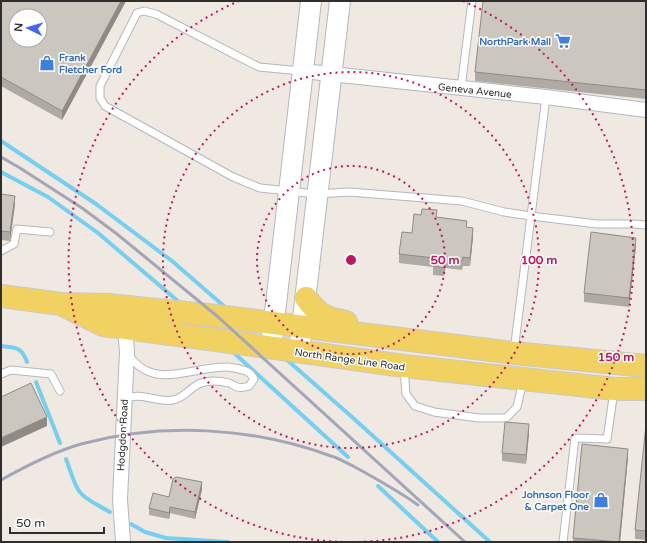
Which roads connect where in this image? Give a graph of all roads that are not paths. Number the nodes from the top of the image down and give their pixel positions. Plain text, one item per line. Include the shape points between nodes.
1 (311, 1) edge
2 (340, 1) edge
3 (472, 1) edge
4 (303, 71) junction
5 (332, 74) junction
6 (461, 88) junction
7 (546, 97) junction
8 (646, 110) edge
9 (289, 191) junction
10 (317, 194) junction
11 (531, 216) junction
12 (646, 225) edge
13 (50, 232) dead end
14 (1, 251) edge
15 (1, 296) edge
16 (306, 298) junction
17 (61, 304) junction
18 (274, 322) junction
19 (302, 326) junction
20 (126, 328) junction
21 (271, 348) junction
22 (127, 352) junction
23 (299, 352) junction
24 (514, 353) junction
25 (404, 366) junction
26 (646, 366) edge
27 (1, 374) edge
28 (523, 379) junction
29 (615, 389) junction
30 (646, 389) edge
31 (60, 391) dead end
32 (124, 399) junction
33 (123, 542) edge
34 (563, 542) edge

1 - 4 street
2 - 5 street
3 - 6 lane
4 - 5 street, Geneva Avenue
4 - 9 street
4 - 9 lane via 259,67 156,14 144,11 137,13 100,86 100,98 104,106 234,177 260,188
5 - 6 street, Geneva Avenue
5 - 10 street
6 - 7 street, Geneva Avenue
7 - 8 street, Geneva Avenue
7 - 11 lane
9 - 10 lane
9 - 18 street
10 - 11 lane via 345,192 462,201
10 - 16 street
11 - 12 lane via 597,224
11 - 24 lane
13 - 14 lane via 17,229 14,244
15 - 17 main road, North Range Line Road
16 - 19 street
16 - 24 main road via 315,311 329,319 491,340
17 - 18 main road, North Range Line Road via 108,305
17 - 20 main road, North Range Line Road via 103,325
18 - 19 main road, North Range Line Road
18 - 21 street
19 - 23 street
19 - 24 main road, North Range Line Road
20 - 21 main road, North Range Line Road
20 - 22 street, Hodgdon Road
21 - 23 main road, North Range Line Road
22 - 32 street, Hodgdon Road
22 - 32 lane via 134,364 144,371 160,375 177,375 216,367 248,372 254,379 249,386 238,387 216,381 202,383 184,397 172,400 145,396
23 - 25 main road, North Range Line Road
24 - 26 main road, North Range Line Road
25 - 28 main road, North Range Line Road
25 - 28 lane via 406,394 415,406 434,412 479,418 506,418 517,406
27 - 31 lane via 11,370 50,374
28 - 29 main road, North Range Line Road
29 - 30 main road, North Range Line Road
29 - 34 lane via 607,439 575,438
32 - 33 street, Hodgdon Road via 120,499

